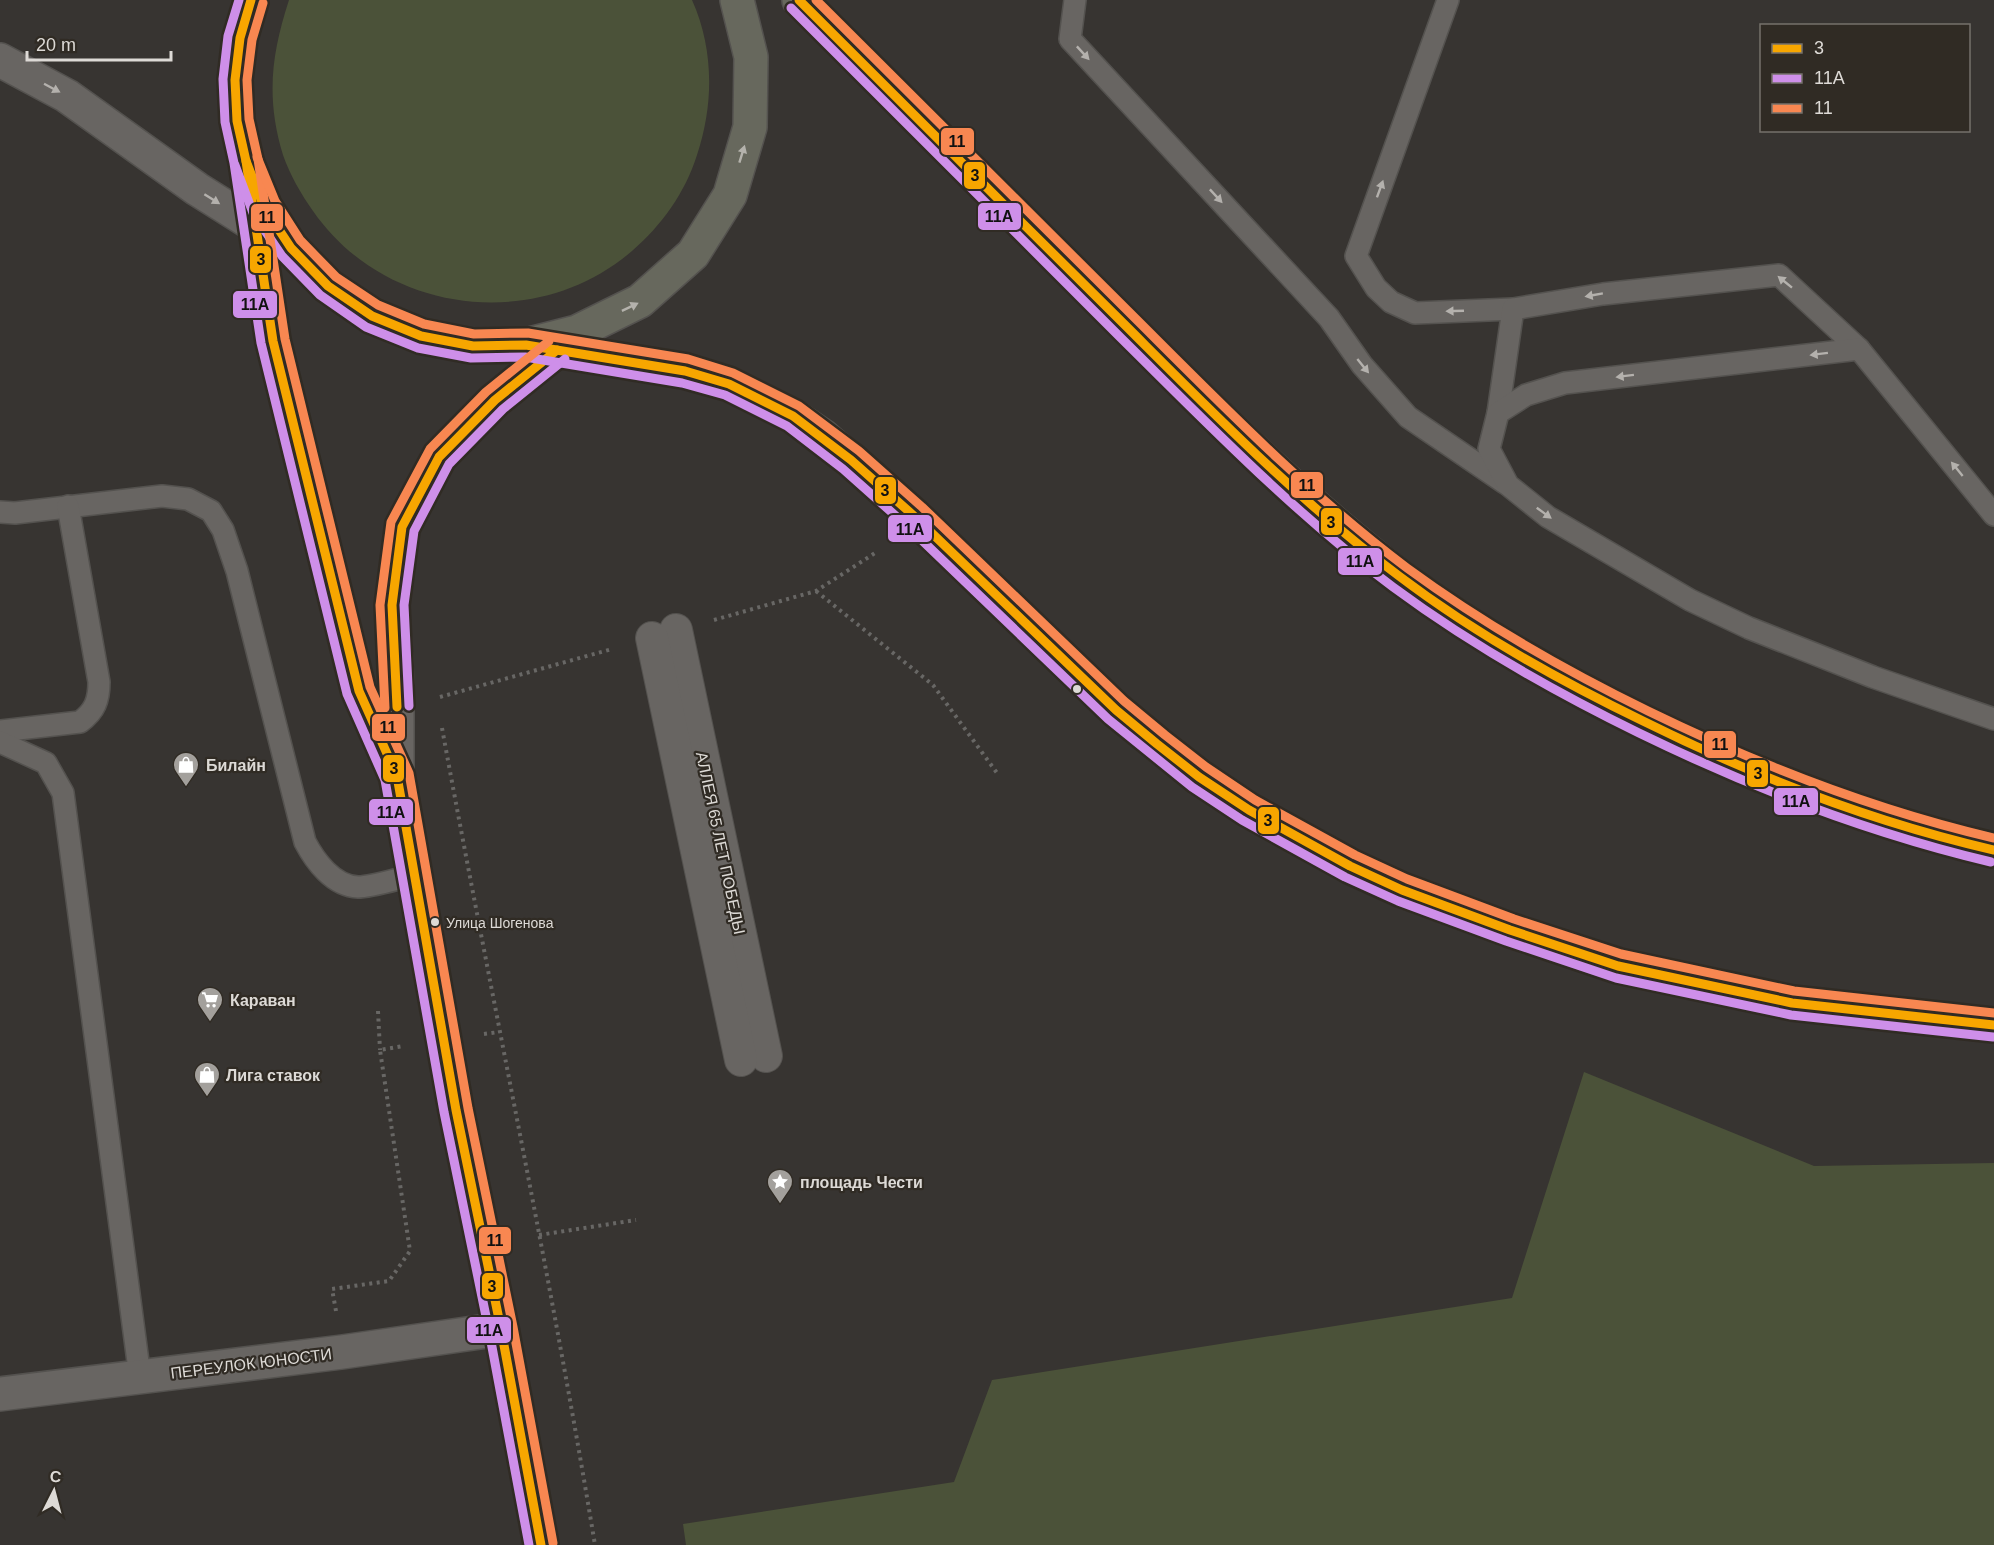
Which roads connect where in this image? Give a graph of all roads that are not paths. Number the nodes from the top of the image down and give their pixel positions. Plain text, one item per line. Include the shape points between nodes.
1 (250, 0) edge
2 (737, 0) edge
3 (799, 0) edge
4 (1075, 0) edge
5 (1448, 0) edge
6 (0, 60) edge
7 (246, 161) junction
8 (256, 226) junction
9 (291, 248) junction
10 (1513, 309) junction
11 (553, 342) junction
12 (1859, 350) junction
13 (1498, 413) junction
14 (1508, 485) junction
15 (68, 506) junction
16 (0, 512) edge
17 (1994, 515) edge
18 (664, 634) road end
19 (1994, 719) edge
20 (0, 731) edge
21 (0, 742) edge
22 (397, 776) junction
23 (1994, 850) edge
24 (415, 875) junction
25 (1994, 1025) edge
26 (754, 1058) dead end
27 (501, 1329) junction
28 (140, 1377) junction
29 (0, 1394) edge
30 (541, 1545) edge

1 - 7 main road via 235,80 237,121
11 -> 2 main road via 640,301 693,254 730,195 750,128 751,57
3 - 23 main road via 1265,461 1408,583 1545,670 1666,733 1770,780 1850,809
4 -> 14 lane via 1070,39 1329,318 1362,365 1408,417
10 -> 5 lane via 1415,312 1391,302 1376,288 1356,256
6 -> 8 street via 67,96
7 - 8 street
7 - 9 main road via 264,207
8 - 9 street
8 - 22 street via 273,341 359,692
9 - 11 main road via 336,292 372,316 421,336 473,346
12 -> 10 lane via 1779,275 1603,294
10 - 13 lane
11 - 22 street via 439,457 402,527 392,605
11 - 25 main road via 708,377 793,416 851,459 1116,710 1157,744 1249,810 1350,866 1402,890 1618,966 1792,1003
12 -> 13 lane via 1565,383 1526,395
17 -> 12 lane
13 - 14 lane via 1489,449
14 -> 19 lane via 1548,517 1690,600 1749,628
15 - 16 lane
15 - 20 lane via 99,682 96,706 80,722
15 - 24 lane via 162,496 188,499 211,512 223,530 237,571 305,842 314,859 327,873 357,887
18 - 26 street, АЛЛЕЯ 65 ЛЕТ ПОБЕДЫ
21 - 28 lane via 46,763 63,793
22 - 24 street
24 - 27 street via 456,1110
27 - 28 street, ПЕРЕУЛОК ЮНОСТИ
27 - 30 street
28 - 29 street, ПЕРЕУЛОК ЮНОСТИ

